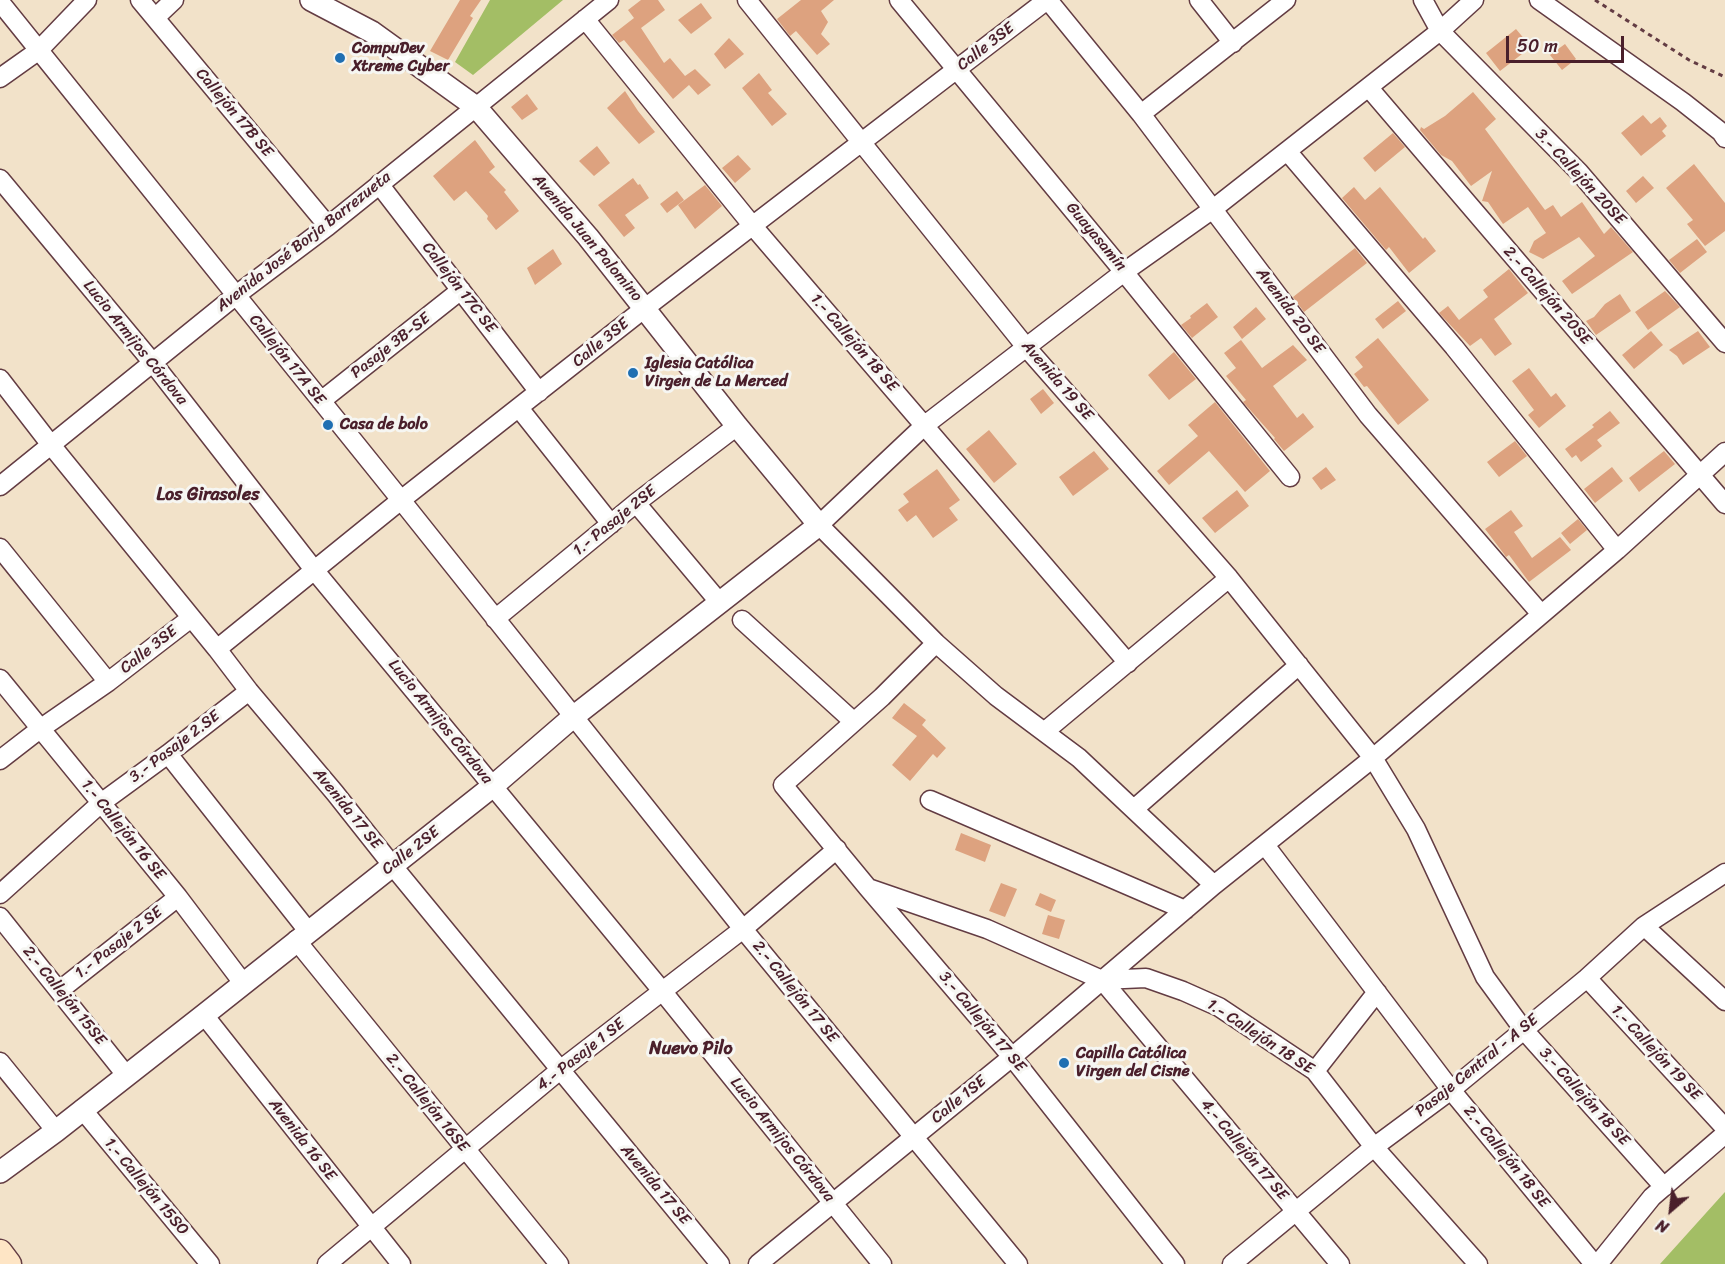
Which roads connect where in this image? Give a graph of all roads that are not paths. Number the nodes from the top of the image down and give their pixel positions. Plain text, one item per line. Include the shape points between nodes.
1 (87, 0) edge
2 (140, 0) edge
3 (174, 0) edge
4 (311, 0) edge
5 (609, 0) edge
6 (747, 0) edge
7 (899, 0) edge
8 (1047, 0) edge
9 (1286, 0) edge
10 (1423, 0) edge
11 (1474, 0) edge
12 (1539, 0) edge
13 (1209, 5) edge
14 (1, 7) edge
15 (155, 18) junction
16 (585, 19) junction
17 (1440, 31) junction
18 (1233, 43) junction
19 (38, 51) junction
20 (956, 70) junction
21 (0, 78) edge
22 (1369, 88) junction
23 (476, 107) junction
24 (1141, 114) junction
25 (1725, 138) edge
26 (860, 142) junction
27 (1287, 151) junction
28 (0, 179) edge
29 (380, 184) junction
30 (1213, 209) junction
31 (752, 225) junction
32 (328, 226) junction
33 (1124, 272) junction
34 (461, 290) junction
35 (235, 296) junction
36 (645, 308) junction
37 (1720, 335) edge
38 (1026, 347) junction
39 (153, 363) junction
40 (0, 379) edge
41 (539, 392) junction
42 (321, 401) junction
43 (519, 408) junction
44 (926, 425) junction
45 (737, 426) junction
46 (51, 445) junction
47 (1725, 452) edge
48 (1700, 472) junction
49 (1290, 477) dead end
50 (0, 486) edge
51 (401, 500) junction
52 (636, 503) junction
53 (1725, 504) edge
54 (611, 524) junction
55 (819, 525) junction
56 (0, 548) edge
57 (1617, 550) junction
58 (315, 570) junction
59 (1229, 578) junction
60 (720, 603) junction
61 (1541, 614) junction
62 (191, 618) junction
63 (495, 619) junction
64 (742, 620) dead end
65 (936, 643) junction
66 (217, 649) junction
67 (1128, 663) junction
68 (1299, 665) junction
69 (0, 679) edge
70 (108, 682) junction
71 (249, 691) junction
72 (573, 717) junction
73 (854, 722) junction
74 (40, 729) junction
75 (1044, 732) junction
76 (168, 754) junction
77 (1373, 758) junction
78 (0, 760) edge
79 (493, 786) junction
80 (930, 801) dead end
81 (102, 803) junction
82 (1134, 809) junction
83 (1264, 845) junction
84 (837, 849) junction
85 (392, 866) junction
86 (1725, 873) edge
87 (1215, 885) junction
88 (868, 888) junction
89 (0, 894) edge
90 (178, 897) junction
91 (1185, 910) junction
92 (0, 917) edge
93 (1644, 926) junction
94 (743, 929) junction
95 (302, 936) junction
96 (1485, 977) joint
97 (1587, 978) junction
98 (1102, 980) junction
99 (243, 983) junction
100 (60, 990) junction
101 (663, 992) junction
102 (1377, 992) junction
103 (1725, 1001) edge
104 (204, 1015) junction
105 (1523, 1029) junction
106 (1012, 1057) junction
107 (0, 1062) edge
108 (560, 1070) junction
109 (1315, 1071) junction
110 (126, 1075) junction
111 (1451, 1090) junction
112 (82, 1109) junction
113 (1725, 1128) edge
114 (56, 1131) junction
115 (1725, 1134) edge
116 (914, 1137) junction
117 (1374, 1147) junction
118 (464, 1149) junction
119 (0, 1172) edge
120 (1664, 1187) junction
121 (832, 1203) junction
122 (1296, 1211) junction
123 (372, 1228) junction
124 (0, 1252) edge
125 (9, 1264) edge
126 (210, 1264) edge
127 (327, 1264) edge
128 (401, 1264) edge
129 (559, 1264) edge
130 (720, 1264) edge
131 (758, 1264) edge
132 (882, 1264) edge
133 (1018, 1264) edge
134 (1175, 1264) edge
135 (1232, 1264) edge
136 (1340, 1264) edge
137 (1478, 1264) edge
138 (1596, 1264) edge

1 - 19 street
2 - 15 street, Callejón 17B SE
3 - 15 street
4 - 23 street, Avenida Juan Palomino via 372,32
5 - 16 street, Avenida José Borja Barrezueta
6 - 26 street, Avenida 19 SE
7 - 20 street, Guayasamín
8 - 20 street, Calle 3SE
8 - 24 street, Avenida 20 SE
9 - 18 street
10 - 17 street, 3.- Callejón 20SE
11 - 17 street
12 - 25 street via 1683,102
13 - 18 street
14 - 19 street, Callejón 17A SE
15 - 32 street, Callejón 17B SE
16 - 23 street, Avenida José Borja Barrezueta
16 - 31 street, 1.- Callejón 18 SE
17 - 22 street
17 - 37 street, 3.- Callejón 20SE via 1579,172
18 - 24 street
19 - 21 street
19 - 35 street, Callejón 17A SE
20 - 26 street, Calle 3SE
20 - 33 street, Guayasamín
22 - 27 street
22 - 48 street, 2.- Callejón 20SE
23 - 29 street, Avenida José Borja Barrezueta
23 - 36 street, Avenida Juan Palomino
24 - 30 street, Avenida 20 SE
26 - 31 street, Calle 3SE
26 - 38 street, Avenida 19 SE
27 - 30 street
27 - 57 street via 1454,347
28 - 39 street, Lucio Armijos Córdova
29 - 32 street, Avenida José Borja Barrezueta
29 - 34 street, Callejón 17C SE
30 - 33 street
30 - 61 street, Avenida 20 SE via 1368,414
31 - 36 street, Calle 3SE
31 - 44 street, 1.- Callejón 18 SE
32 - 35 street, Avenida José Borja Barrezueta
33 - 38 street
33 - 49 street, Guayasamín
34 - 41 street, Callejón 17C SE
34 - 42 street, Pasaje 3B-SE
35 - 39 street, Avenida José Borja Barrezueta
35 - 42 street, Callejón 17A SE
36 - 41 street, Calle 3SE
36 - 45 street, Avenida Juan Palomino
38 - 44 street
38 - 59 street, Avenida 19 SE
39 - 46 street, Avenida José Borja Barrezueta
39 - 58 street, Lucio Armijos Córdova
40 - 46 street, Avenida 17 SE
41 - 43 street, Calle 3SE
42 - 51 street, Callejón 17A SE
43 - 51 street, Calle 3SE
43 - 54 street
44 - 55 street
44 - 67 street, 1.- Callejón 18 SE
45 - 52 street, 1.- Pasaje 2SE
45 - 55 street, Avenida Juan Palomino
46 - 50 street, Avenida José Borja Barrezueta
46 - 62 street, Avenida 17 SE
47 - 48 street, Calle 1SE
48 - 53 street, 2.- Callejón 20SE
48 - 57 street, Calle 1SE
51 - 58 street, Calle 3SE
51 - 63 street, Callejón 17A SE
52 - 54 street, 1.- Pasaje 2SE
52 - 60 street
54 - 63 street, 1.- Pasaje 2SE
55 - 60 street, Calle 2SE
55 - 65 street
56 - 70 street
57 - 61 street, Calle 1SE
58 - 66 street, Calle 3SE
58 - 79 street, Lucio Armijos Córdova
59 - 67 street
59 - 68 street, Avenida 19 SE
60 - 72 street, Calle 2SE
61 - 77 street, Calle 1SE
62 - 66 street, Avenida 17 SE
62 - 70 street, Calle 3SE
63 - 72 street, Callejón 17A SE
64 - 73 street
65 - 73 street
65 - 75 street
66 - 71 street, Avenida 17 SE
67 - 75 street
68 - 77 street, Avenida 19 SE
68 - 82 street
69 - 74 street, 1.- Callejón 16 SE
70 - 74 street, Calle 3SE
71 - 76 street, 3.- Pasaje 2.SE
71 - 85 street, Avenida 17 SE
72 - 79 street, Calle 2SE
72 - 94 street, 2.- Callejón 17 SE
73 - 84 street, 3.- Callejón 17 SE via 783,785
74 - 78 street, Calle 3SE
74 - 81 street, 1.- Callejón 16 SE
75 - 82 street
76 - 81 street, 3.- Pasaje 2.SE
76 - 95 street, 2.- Callejón 16SE
77 - 83 street, Calle 1SE
77 - 96 street, Avenida 19 SE via 1416,829
79 - 85 street, Calle 2SE
79 - 101 street, Lucio Armijos Córdova
80 - 91 street
81 - 89 street, 3.- Pasaje 2.SE
81 - 90 street, 1.- Callejón 16 SE
82 - 87 street
83 - 87 street, Calle 1SE
83 - 102 street, 2.- Callejón 18 SE
84 - 88 street, 3.- Callejón 17 SE
84 - 94 street, 4.- Pasaje 1 SE
85 - 95 street, Calle 2SE
85 - 108 street, Avenida 17 SE
86 - 93 street, Pasaje Central - A SE
87 - 91 street, Calle 1SE
88 - 98 street, 1.- Callejón 18 SE via 987,929
88 - 106 street, 3.- Callejón 17 SE
90 - 99 street, 1.- Callejón 16 SE
90 - 100 street, 1.- Pasaje 2 SE
91 - 98 street, Calle 1SE
92 - 100 street, 2.- Callejón 15SE
93 - 97 street, Pasaje Central - A SE
93 - 103 street
94 - 101 street, 4.- Pasaje 1 SE
94 - 116 street, 2.- Callejón 17 SE
95 - 99 street, Calle 2SE
95 - 118 street, 2.- Callejón 16SE
96 - 105 street, 3.- Callejón 18 SE
97 - 105 street, Pasaje Central - A SE
97 - 113 street, 1.- Callejón 19 SE
98 - 106 street, Calle 1SE
98 - 109 street, 1.- Callejón 18 SE via 1146,978 1183,991 1219,1007
98 - 122 street, 4.- Callejón 17 SE
99 - 104 street, Calle 2SE
100 - 110 street, 2.- Callejón 15SE
101 - 108 street, 4.- Pasaje 1 SE
101 - 121 street, Lucio Armijos Córdova
102 - 109 street
102 - 111 street, 2.- Callejón 18 SE
104 - 110 street, Calle 2SE
104 - 123 street, Avenida 16 SE
105 - 111 street, Pasaje Central - A SE
105 - 120 street, 3.- Callejón 18 SE
106 - 116 street, Calle 1SE
106 - 134 street, 3.- Callejón 17 SE
107 - 114 street
108 - 118 street, 4.- Pasaje 1 SE
108 - 130 street, Avenida 17 SE
109 - 117 street, 1.- Callejón 18 SE
110 - 112 street, Calle 2SE
111 - 117 street, Pasaje Central - A SE
111 - 138 street, 2.- Callejón 18 SE
112 - 114 street, Calle 2SE
112 - 126 street, 1.- Callejón 15SO
114 - 119 street, Calle 2SE
115 - 120 street
116 - 121 street, Calle 1SE
116 - 133 street, 2.- Callejón 17 SE
117 - 122 street, Pasaje Central - A SE
117 - 137 street, 1.- Callejón 18 SE
118 - 123 street, 4.- Pasaje 1 SE
118 - 129 street, 2.- Callejón 16SE
120 - 138 street
121 - 131 street, Calle 1SE
121 - 132 street, Lucio Armijos Córdova
122 - 135 street, Pasaje Central - A SE
122 - 136 street, 4.- Callejón 17 SE
123 - 127 street, 4.- Pasaje 1 SE
123 - 128 street, Avenida 16 SE
124 - 125 main road

